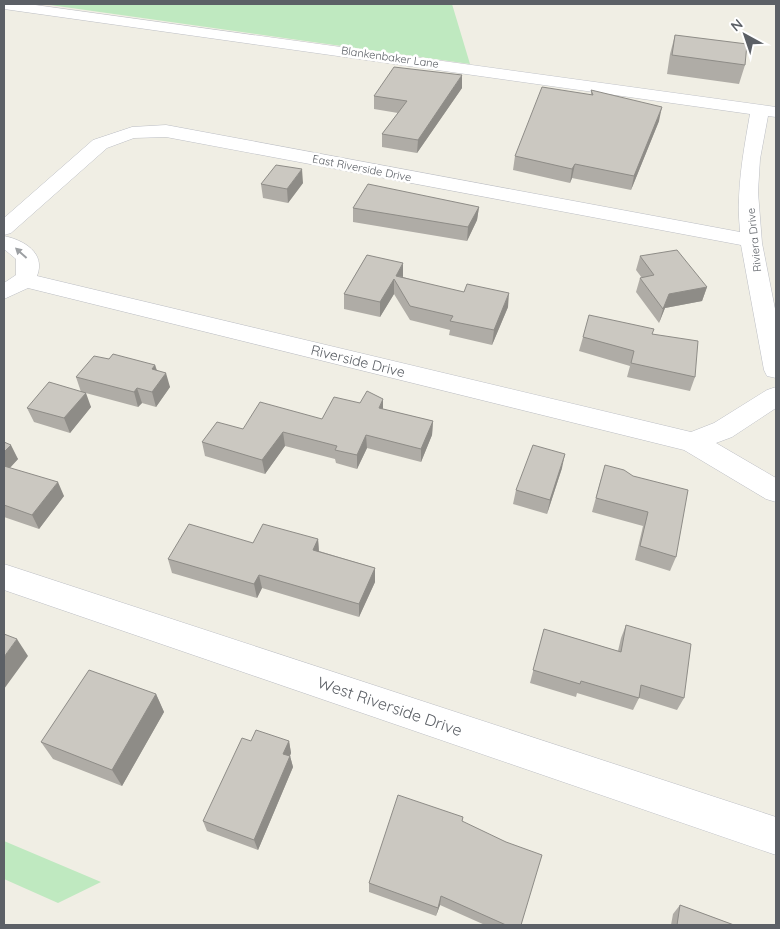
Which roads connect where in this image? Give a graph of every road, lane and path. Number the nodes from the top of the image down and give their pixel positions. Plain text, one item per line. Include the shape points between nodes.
1 (4, 5) edge
2 (768, 111) edge
3 (4, 229) edge
4 (752, 241) junction
5 (4, 242) edge
6 (24, 280) junction
7 (4, 292) edge
8 (776, 370) edge
9 (776, 396) edge
10 (692, 442) junction
11 (776, 491) edge
12 (4, 577) edge
13 (776, 836) edge

1 - 2 street, Blankenbaker Lane
2 - 4 street, Riviera Drive via 750,166
3 - 4 street, East Riverside Drive via 89,151 115,137 149,131 185,135
4 - 8 street, Riviera Drive
6 -> 5 street via 30,269 27,256
6 - 7 street
6 - 10 street, Riverside Drive
9 - 10 street via 723,430
10 - 11 street, Riverside Drive
12 - 13 street, West Riverside Drive

